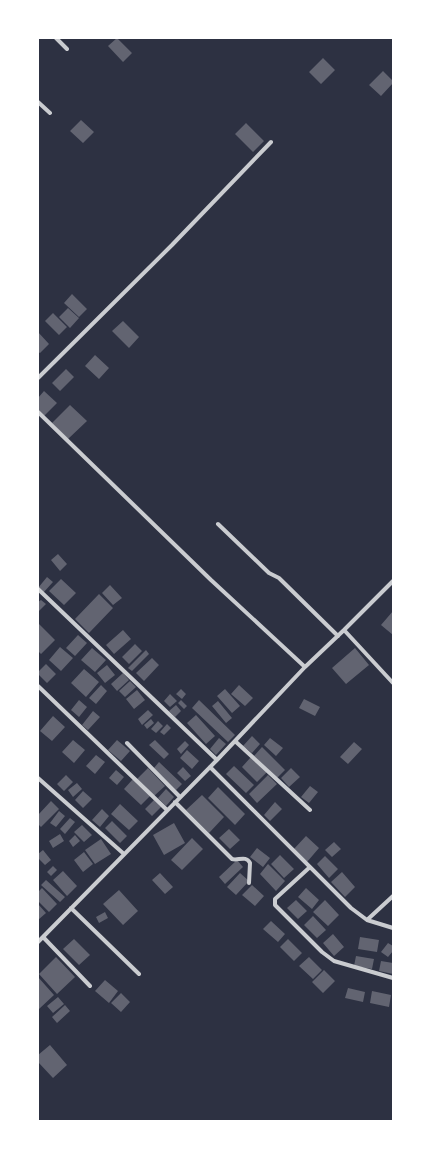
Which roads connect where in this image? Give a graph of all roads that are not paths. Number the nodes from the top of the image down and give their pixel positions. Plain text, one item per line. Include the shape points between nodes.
1 (56, 38) edge
2 (68, 49) dead end
3 (38, 102) edge
4 (50, 113) dead end
5 (271, 142) dead end
6 (38, 378) edge
7 (38, 412) edge
8 (218, 524) dead end
9 (393, 581) edge
10 (38, 589) edge
11 (344, 630) junction
12 (338, 636) junction
13 (305, 667) junction
14 (393, 684) edge
15 (38, 686) edge
16 (235, 741) junction
17 (127, 743) dead end
18 (217, 760) junction
19 (210, 767) junction
20 (38, 778) edge
21 (180, 797) junction
22 (175, 802) junction
23 (167, 810) junction
24 (310, 810) dead end
25 (124, 854) junction
26 (310, 867) junction
27 (249, 883) dead end
28 (393, 896) edge
29 (72, 908) junction
30 (367, 920) junction
31 (393, 928) edge
32 (43, 937) junction
33 (38, 942) edge
34 (139, 974) dead end
35 (393, 978) edge
36 (90, 986) dead end

1 - 2 street
3 - 4 street
5 - 6 street
7 - 13 street via 211,580
8 - 12 street via 269,573 279,578
9 - 11 street
10 - 18 street
11 - 12 street
11 - 14 street
12 - 13 street
13 - 16 street
15 - 23 street
16 - 18 street
16 - 24 street
17 - 21 street
18 - 19 street
19 - 21 street
19 - 26 street
20 - 25 street
21 - 22 street
22 - 23 street
22 - 27 street via 232,859 248,860
23 - 25 street
25 - 29 street
26 - 30 street via 350,908
26 - 35 street via 275,899 275,904 334,961
28 - 30 street
29 - 32 street
29 - 34 street
30 - 31 street
32 - 33 street
32 - 36 street

